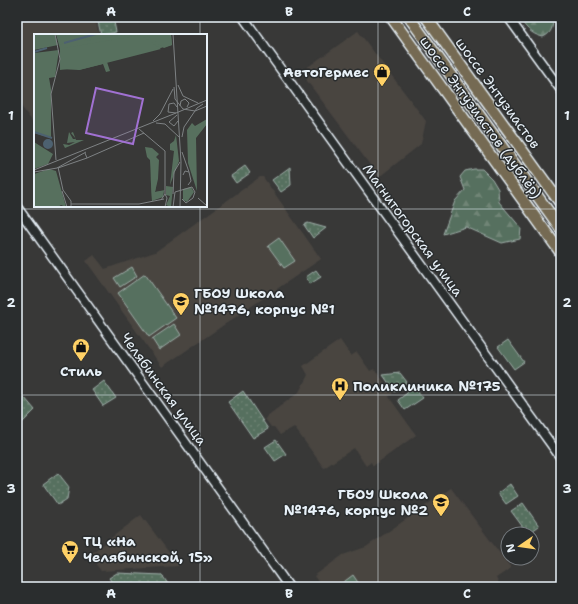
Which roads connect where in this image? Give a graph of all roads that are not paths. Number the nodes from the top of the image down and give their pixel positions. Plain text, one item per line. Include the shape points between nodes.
1 (243, 17) edge
2 (391, 17) edge
3 (409, 17) edge
4 (426, 17) edge
5 (508, 17) edge
6 (561, 90) edge
7 (561, 204) edge
8 (17, 207) edge
9 (561, 229) edge
10 (561, 253) edge
11 (561, 458) edge
12 (289, 587) edge

1 - 11 street, Магнитогорская улица
2 - 10 main road, шоссе Энтузиастов (дублёр)
3 - 9 main road, шоссе Энтузиастов
4 - 7 main road, шоссе Энтузиастов
5 - 6 street
8 - 12 street, Челябинская улица

